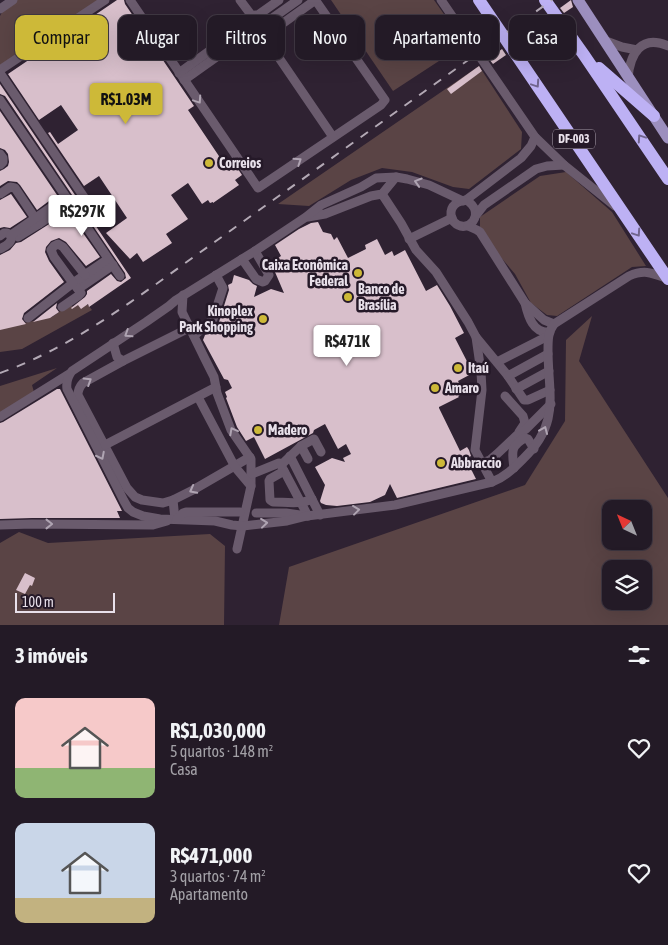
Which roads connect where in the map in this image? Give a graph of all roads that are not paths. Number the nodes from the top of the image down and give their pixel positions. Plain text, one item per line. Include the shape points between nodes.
1 (13, 0) edge
2 (105, 0) edge
3 (130, 0) edge
4 (279, 0) edge
5 (298, 0) edge
6 (441, 0) edge
7 (479, 0) edge
8 (545, 0) edge
9 (578, 0) edge
10 (244, 1) edge
11 (316, 1) edge
12 (0, 10) edge
13 (252, 15) edge
14 (266, 15) edge
15 (273, 15) edge
16 (281, 15) edge
17 (606, 41) junction
18 (668, 46) edge
19 (637, 50) junction
20 (584, 55) junction
21 (207, 59) edge
22 (281, 60) edge
23 (0, 72) edge
24 (182, 76) junction
25 (628, 78) junction
26 (3, 108) edge
27 (654, 116) junction
28 (0, 119) edge
29 (333, 137) junction
30 (535, 137) junction
31 (668, 138) edge
32 (0, 154) edge
33 (564, 164) junction
34 (0, 165) edge
35 (396, 177) junction
36 (668, 178) edge
37 (0, 194) edge
38 (382, 194) junction
39 (68, 200) junction
40 (465, 200) junction
41 (88, 203) dead end
42 (323, 210) junction
43 (624, 213) junction
44 (476, 216) junction
45 (452, 218) junction
46 (37, 221) junction
47 (473, 228) junction
48 (0, 236) edge
49 (10, 239) junction
50 (410, 239) junction
51 (0, 250) edge
52 (255, 251) junction
53 (242, 259) junction
54 (110, 262) junction
55 (85, 275) junction
56 (216, 275) junction
57 (120, 276) dead end
58 (668, 279) edge
59 (75, 286) junction
60 (183, 295) junction
61 (169, 306) junction
62 (62, 307) dead end
63 (182, 312) junction
64 (28, 318) dead end
65 (551, 331) junction
66 (191, 332) junction
67 (476, 337) junction
68 (113, 343) junction
69 (548, 354) junction
70 (96, 355) junction
71 (123, 362) junction
72 (497, 362) junction
73 (106, 370) junction
74 (549, 371) junction
75 (69, 374) junction
76 (508, 376) junction
77 (216, 388) junction
78 (516, 388) junction
79 (550, 390) junction
80 (505, 396) dead end
81 (198, 397) junction
82 (551, 404) junction
83 (0, 417) edge
84 (516, 436) junction
85 (105, 445) junction
86 (301, 446) junction
87 (534, 449) junction
88 (321, 452) dead end
89 (290, 456) junction
90 (251, 458) junction
91 (308, 459) dead end
92 (482, 463) junction
93 (235, 466) junction
94 (265, 466) junction
95 (283, 468) junction
96 (514, 468) junction
97 (252, 474) junction
98 (492, 482) junction
99 (251, 486) junction
100 (135, 497) junction
101 (312, 499) junction
102 (173, 500) junction
103 (301, 502) junction
104 (163, 503) junction
105 (128, 508) junction
106 (240, 512) dead end
107 (256, 513) dead end
108 (320, 515) junction
109 (308, 516) junction
110 (160, 519) junction
111 (175, 519) junction
112 (232, 525) junction
113 (0, 526) edge
114 (243, 526) junction

1 - 12 street
2 - 23 street
3 - 24 street
4 - 14 street
5 - 15 street
6 - 30 street
7 -> 43 highway, DF-003
8 - 20 highway
9 - 17 main road
10 - 13 street
11 - 16 street
11 - 29 street via 385,100
17 - 19 street
17 - 25 main road
18 - 19 street via 649,43
19 - 25 street via 629,66
20 - 27 highway
36 -> 20 highway
21 - 24 street
22 - 29 street
23 - 41 street
24 -> 29 street via 258,188
25 - 27 main road
26 - 28 street
26 - 39 street
27 - 31 main road
30 - 33 street
30 - 40 street via 521,158
32 - 34 street via 3,158
33 - 43 street
33 - 44 street via 536,169 484,205
35 - 38 street
40 -> 35 street via 429,185
35 - 42 street via 376,178
37 - 46 street via 10,187 15,188
38 - 42 street
38 - 50 street
39 - 46 street
39 - 54 street
40 - 44 street via 475,207
40 - 45 street via 453,207
42 - 52 street via 306,217
43 -> 58 highway, DF-003
44 - 47 street
45 - 47 street via 461,226
45 - 50 street
46 - 49 street
47 - 65 street via 525,303
48 - 49 street via 7,233
49 - 51 street
50 - 67 street via 436,272
52 - 53 street
52 - 53 street via 269,275 265,281 256,278
53 - 56 street
54 - 55 street
54 - 57 street
54 - 59 street
55 - 59 street
55 - 59 street via 63,247 58,244 52,248 52,253
56 - 60 street
56 - 66 street via 223,288 214,318
58 - 65 street via 648,272 629,276
59 - 62 street via 80,295
59 - 64 street
60 - 61 street
60 - 63 street
61 - 63 street
61 -> 68 street
63 - 66 street
65 - 69 street
65 - 72 street
66 - 71 street
66 - 77 street via 214,377
67 - 72 street
67 - 92 street via 482,390 475,450
68 - 70 street
68 - 71 street via 117,357
69 - 74 street
69 - 76 street
70 - 73 street via 107,361
70 - 75 street
71 - 73 street
72 - 76 street
85 -> 73 street via 78,390
74 - 78 street
74 - 79 street
75 - 83 street
75 -> 105 street via 67,389
76 - 78 street
77 - 81 street
90 -> 77 street via 231,430
78 - 79 street via 526,400
79 - 82 street
80 - 84 street via 524,419
81 - 85 street
81 - 93 street
82 - 84 street
87 -> 82 street via 546,426
84 - 92 street via 490,460
85 - 100 street
86 - 88 street via 314,438
86 - 89 street
86 - 91 street
87 - 96 street
87 - 96 street via 525,438 514,446
89 - 94 street
89 - 95 street
89 - 101 street
90 - 93 street
90 - 94 street
90 - 97 street
92 - 98 street
93 - 99 street
93 -> 102 street
94 - 95 street via 279,463
94 - 97 street
95 - 103 street
95 - 103 street via 270,480 269,499 273,502
96 - 98 street
97 - 99 street
108 -> 98 street via 395,505
99 - 114 street
100 - 104 street
100 - 105 street
101 - 103 street
101 - 108 street
102 - 104 street
102 - 111 street
103 - 109 street
104 - 110 street via 165,509
105 - 110 street via 137,514
106 - 111 street via 186,512
107 - 109 street
108 - 109 street
114 -> 109 street
110 - 111 street
111 - 112 street
113 -> 111 street via 153,525
112 - 114 street
112 - 114 street via 237,549

